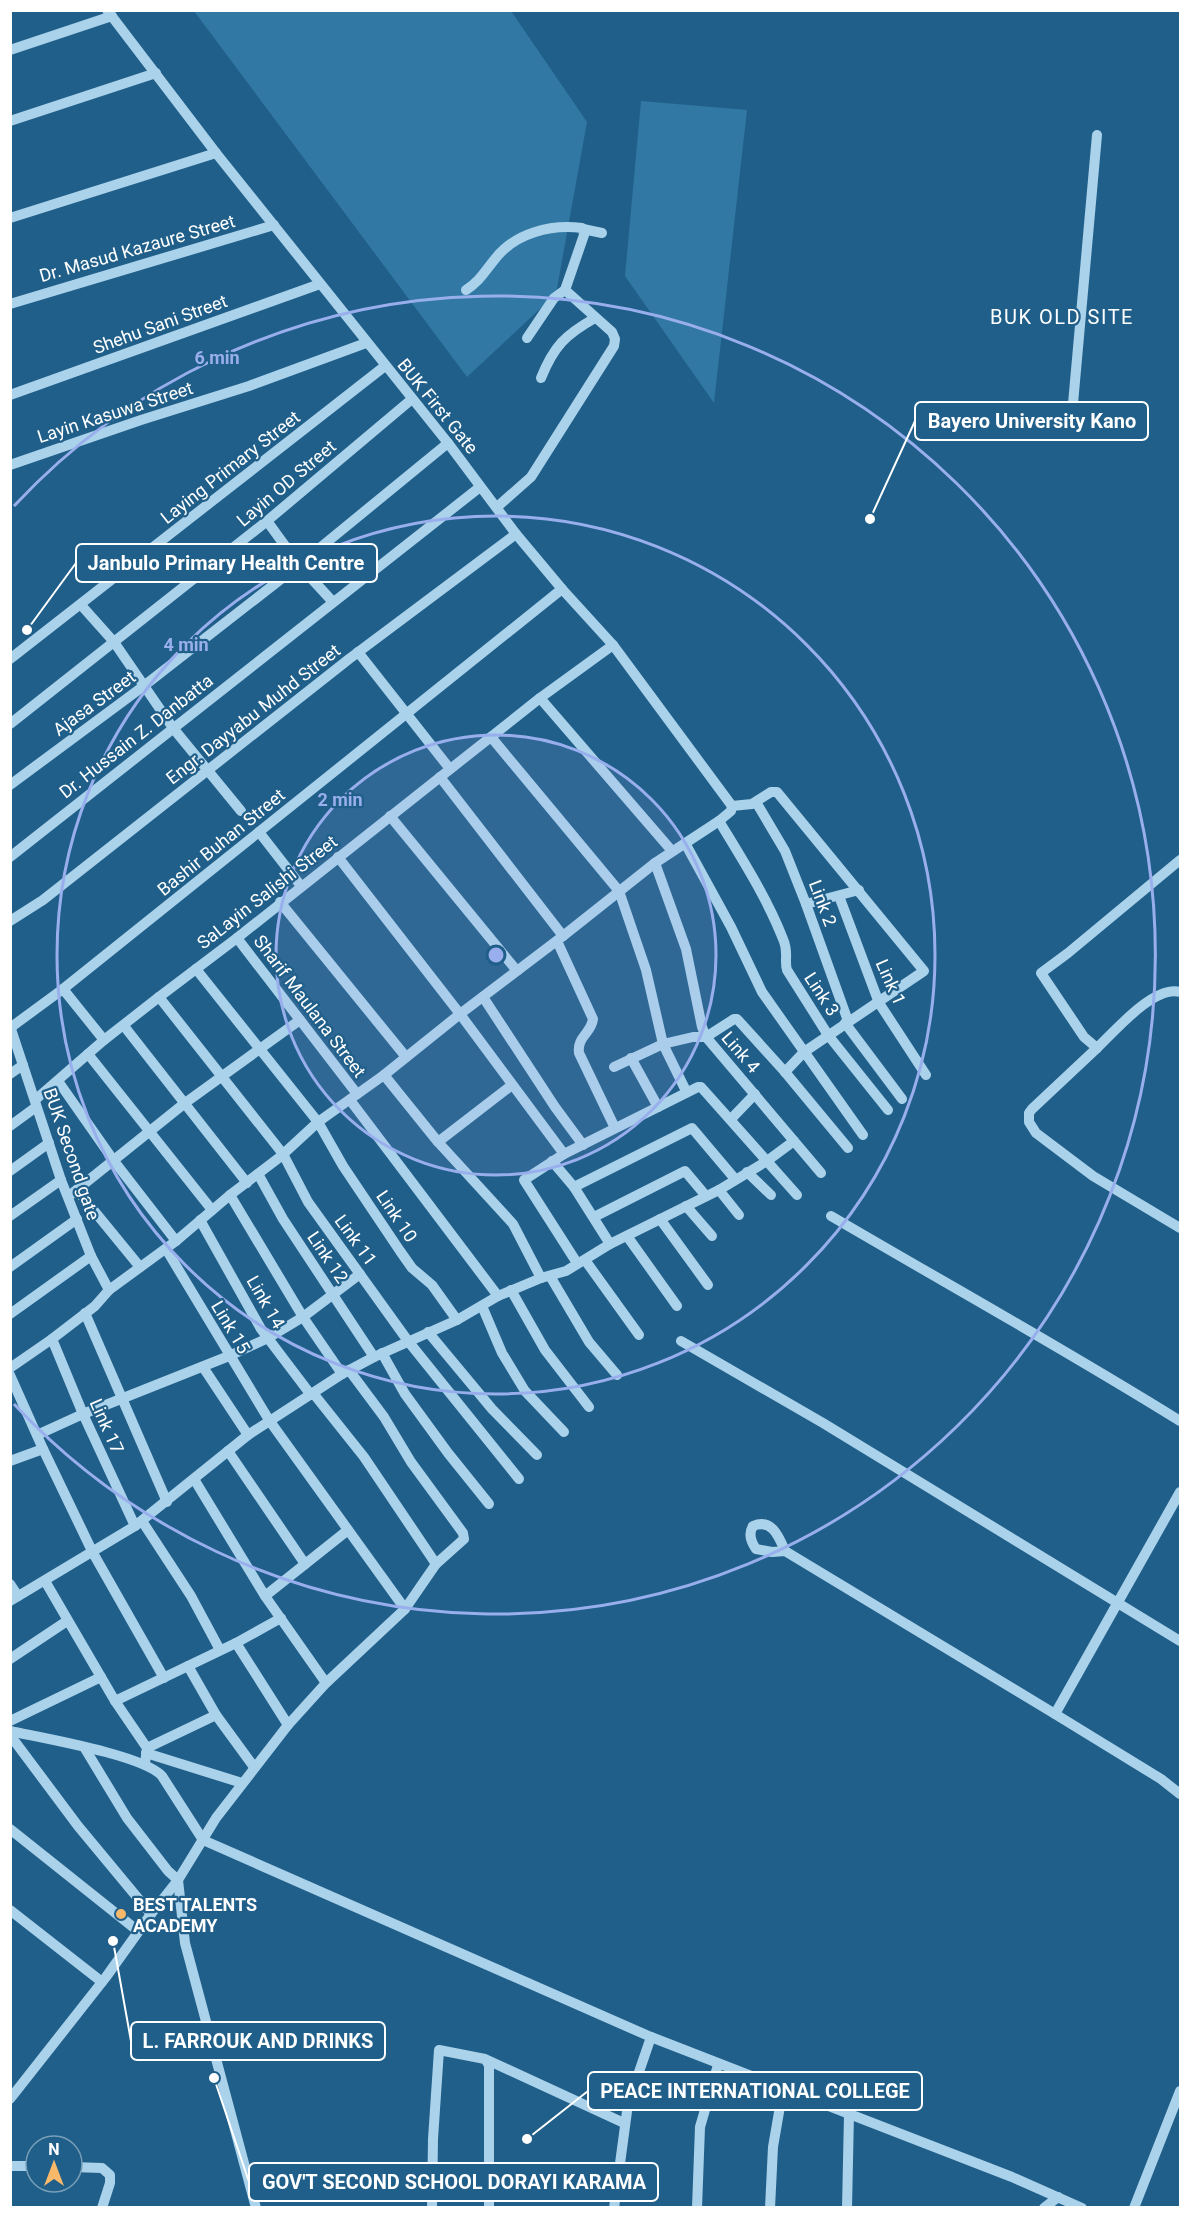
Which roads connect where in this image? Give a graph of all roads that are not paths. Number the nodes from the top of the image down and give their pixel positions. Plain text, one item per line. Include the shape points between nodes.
1 (109, 13) edge
2 (10, 50) edge
3 (156, 73) junction
4 (10, 121) edge
5 (1097, 135) dead end
6 (216, 153) junction
7 (10, 218) edge
8 (274, 225) junction
9 (584, 229) junction
10 (602, 233) dead end
11 (320, 284) junction
12 (466, 290) dead end
13 (565, 290) junction
14 (10, 304) edge
15 (595, 318) junction
16 (527, 338) dead end
17 (366, 343) junction
18 (385, 366) junction
19 (541, 378) dead end
20 (10, 395) edge
21 (412, 399) junction
22 (1071, 426) dead end
23 (448, 443) junction
24 (10, 465) edge
25 (480, 487) junction
26 (497, 507) junction
27 (267, 521) junction
28 (516, 534) junction
29 (299, 565) junction
30 (562, 589) junction
31 (333, 602) junction
32 (81, 605) junction
33 (10, 642) edge
34 (114, 642) junction
35 (613, 645) junction
36 (358, 652) junction
37 (13, 657) edge
38 (146, 685) junction
39 (540, 698) junction
40 (408, 714) junction
41 (10, 724) edge
42 (173, 728) junction
43 (491, 736) junction
44 (450, 769) junction
45 (209, 770) junction
46 (440, 777) junction
47 (10, 785) edge
48 (756, 802) junction
49 (732, 806) junction
50 (241, 811) dead end
51 (390, 816) junction
52 (719, 821) junction
53 (259, 832) junction
54 (685, 843) junction
55 (672, 851) junction
56 (10, 857) edge
57 (338, 857) junction
58 (1180, 860) edge
59 (655, 863) junction
60 (301, 886) junction
61 (859, 890) junction
62 (619, 891) junction
63 (839, 896) junction
64 (280, 902) junction
65 (806, 904) junction
66 (10, 921) edge
67 (237, 938) junction
68 (560, 939) junction
69 (196, 969) junction
70 (517, 971) junction
71 (63, 989) junction
72 (1180, 992) edge
73 (159, 997) junction
74 (483, 997) junction
75 (879, 1003) junction
76 (460, 1014) junction
77 (300, 1020) junction
78 (847, 1022) junction
79 (124, 1026) junction
80 (11, 1027) edge
81 (828, 1035) junction
82 (706, 1037) junction
83 (104, 1040) junction
84 (663, 1044) junction
85 (1097, 1048) junction
86 (259, 1049) junction
87 (804, 1052) junction
88 (88, 1054) junction
89 (406, 1057) junction
90 (632, 1058) junction
91 (23, 1065) junction
92 (614, 1067) dead end
93 (785, 1072) junction
94 (10, 1074) edge
95 (384, 1075) junction
96 (926, 1075) dead end
97 (222, 1076) junction
98 (58, 1081) junction
99 (512, 1085) junction
100 (687, 1091) junction
101 (755, 1094) junction
102 (353, 1097) junction
103 (902, 1099) dead end
104 (185, 1103) junction
105 (36, 1104) junction
106 (658, 1107) junction
107 (888, 1110) dead end
108 (732, 1119) junction
109 (318, 1122) junction
110 (10, 1126) edge
111 (615, 1128) junction
112 (149, 1134) junction
113 (863, 1135) dead end
114 (794, 1141) junction
115 (438, 1142) junction
116 (50, 1143) junction
117 (583, 1145) junction
118 (848, 1148) dead end
119 (283, 1154) junction
120 (564, 1154) junction
121 (114, 1161) junction
122 (552, 1161) junction
123 (767, 1161) junction
124 (10, 1171) edge
125 (747, 1172) junction
126 (821, 1173) dead end
127 (258, 1174) junction
128 (735, 1179) junction
129 (61, 1180) junction
130 (247, 1183) junction
131 (574, 1187) junction
132 (719, 1190) junction
133 (73, 1193) junction
134 (230, 1195) junction
135 (771, 1195) dead end
136 (797, 1195) dead end
137 (706, 1196) junction
138 (687, 1206) junction
139 (212, 1210) junction
140 (739, 1215) dead end
141 (10, 1216) edge
142 (831, 1216) dead end
143 (594, 1217) junction
144 (77, 1219) junction
145 (660, 1219) junction
146 (200, 1220) junction
147 (1180, 1228) edge
148 (627, 1236) junction
149 (712, 1236) dead end
150 (176, 1241) junction
151 (610, 1244) junction
152 (166, 1249) junction
153 (91, 1256) junction
154 (581, 1262) junction
155 (140, 1267) junction
156 (10, 1268) edge
157 (360, 1274) junction
158 (546, 1277) junction
159 (708, 1285) dead end
160 (109, 1290) junction
161 (511, 1290) junction
162 (333, 1294) junction
163 (498, 1296) junction
164 (482, 1306) junction
165 (677, 1306) dead end
166 (85, 1313) junction
167 (10, 1314) edge
168 (303, 1317) junction
169 (457, 1320) junction
170 (428, 1332) junction
171 (639, 1335) dead end
172 (268, 1338) junction
173 (52, 1339) junction
174 (408, 1341) junction
175 (681, 1341) dead end
176 (378, 1355) junction
177 (229, 1356) junction
178 (202, 1367) junction
179 (10, 1368) edge
180 (345, 1372) junction
181 (10, 1375) edge
182 (617, 1375) dead end
183 (312, 1394) junction
184 (123, 1398) junction
185 (589, 1407) dead end
186 (83, 1413) junction
187 (269, 1420) junction
188 (1180, 1421) edge
189 (564, 1432) dead end
190 (37, 1435) junction
191 (248, 1435) junction
192 (43, 1449) junction
193 (228, 1451) junction
194 (537, 1455) dead end
195 (10, 1461) edge
196 (194, 1479) junction
197 (519, 1479) dead end
198 (1180, 1492) edge
199 (167, 1502) junction
200 (489, 1504) dead end
201 (138, 1523) junction
202 (348, 1530) junction
203 (785, 1551) dead end
204 (93, 1553) junction
205 (305, 1564) junction
206 (436, 1564) junction
207 (45, 1581) junction
208 (10, 1584) edge
209 (266, 1596) junction
210 (14, 1599) edge
211 (1118, 1604) junction
212 (405, 1609) junction
213 (281, 1618) junction
214 (67, 1621) junction
215 (1180, 1641) edge
216 (236, 1643) junction
217 (220, 1650) junction
218 (10, 1659) edge
219 (188, 1666) junction
220 (101, 1677) junction
221 (164, 1678) junction
222 (326, 1683) junction
223 (115, 1701) junction
224 (1055, 1714) junction
225 (216, 1715) junction
226 (10, 1721) edge
227 (288, 1725) junction
228 (10, 1733) edge
229 (84, 1747) junction
230 (14, 1749) edge
231 (146, 1755) junction
232 (254, 1767) junction
233 (242, 1782) junction
234 (1180, 1794) edge
235 (10, 1828) edge
236 (203, 1840) junction
237 (178, 1880) junction
238 (10, 1910) edge
239 (150, 1914) junction
240 (138, 1931) junction
241 (102, 1982) junction
242 (651, 2037) junction
243 (488, 2062) junction
244 (718, 2065) junction
245 (783, 2089) junction
246 (1180, 2091) edge
247 (10, 2098) edge
248 (849, 2114) junction
249 (624, 2123) junction
250 (84, 2167) edge
251 (1058, 2197) junction
252 (102, 2208) edge
253 (256, 2208) edge
254 (432, 2208) edge
255 (489, 2208) edge
256 (614, 2208) edge
257 (698, 2208) edge
258 (770, 2208) edge
259 (847, 2208) edge
260 (1044, 2208) edge
261 (1082, 2208) edge
262 (1134, 2208) edge

1 - 2 street
1 - 3 street, BUK First Gate
3 - 4 street
3 - 6 street, BUK First Gate
5 - 22 street
6 - 7 street
6 - 8 street, BUK First Gate
8 - 11 street, BUK First Gate
8 - 14 street, Dr. Masud Kazaure Street
9 - 10 street
9 - 12 street via 556,227 526,235 503,250 482,278
9 - 13 street
11 - 17 street, BUK First Gate
11 - 20 street, Shehu Sani Street
13 - 15 street
13 - 16 street via 554,298
15 - 19 street via 560,343
15 - 26 street via 612,332 614,346 531,477
17 - 18 street, BUK First Gate
17 - 24 street, Layin Kasuwa Street
18 - 21 street, BUK First Gate
18 - 32 street, Laying Primary Street
21 - 23 street, BUK First Gate
21 - 27 street, Layin OD Street
23 - 25 street, BUK First Gate
23 - 29 street, Ajasa Street
25 - 26 street, BUK First Gate
25 - 31 street, Dr. Hussain Z. Danbatta
26 - 28 street, BUK First Gate
27 - 29 street
27 - 34 street, Layin OD Street
28 - 30 street, BUK First Gate
28 - 36 street, Engr. Dayyabu Muhd Street
29 - 31 street
29 - 38 street, Ajasa Street
30 - 35 street, BUK First Gate
30 - 40 street, Bashir Buhan Street
31 - 42 street, Dr. Hussain Z. Danbatta
32 - 34 street
32 - 37 street, Laying Primary Street
33 - 37 street
34 - 38 street
34 - 41 street, Layin OD Street
35 - 39 street, SaLayin Salishi Street
35 - 49 street, BUK First Gate
36 - 40 street
36 - 45 street, Engr. Dayyabu Muhd Street
38 - 42 street
38 - 47 street, Ajasa Street
39 - 43 street, SaLayin Salishi Street
39 - 55 street
40 - 44 street
40 - 53 street, Bashir Buhan Street
42 - 45 street
42 - 56 street, Dr. Hussain Z. Danbatta
43 - 44 street, SaLayin Salishi Street
43 - 62 street
44 - 46 street, SaLayin Salishi Street
45 - 50 street
45 - 66 street, Engr. Dayyabu Muhd Street via 43,900
46 - 51 street, SaLayin Salishi Street
46 - 68 street
48 - 49 street
48 - 61 street via 777,792
48 - 65 street, Link 2 via 784,851
49 - 52 street
51 - 57 street, SaLayin Salishi Street
51 - 70 street
52 - 54 street
52 - 81 street, Link 3 via 777,922 787,948 787,970
53 - 60 street
53 - 71 street, Bashir Buhan Street
54 - 55 street
54 - 87 street via 762,992
55 - 59 street
57 - 60 street, SaLayin Salishi Street
57 - 76 street
58 - 85 street via 1041,973 1084,1037
59 - 62 street
59 - 82 street, Link 4 via 686,949
60 - 64 street, SaLayin Salishi Street
61 - 63 street
61 - 75 street via 924,972
62 - 68 street
62 - 84 street via 646,970
63 - 65 street
63 - 75 street, Link 1
64 - 67 street, SaLayin Salishi Street
64 - 89 street
65 - 78 street, Link 2
67 - 69 street, SaLayin Salishi Street
67 - 77 street, Sharif Maulana Street
68 - 70 street
68 - 111 street via 593,1019 579,1041 579,1053
69 - 73 street, SaLayin Salishi Street
69 - 86 street, Link 10
70 - 74 street
71 - 80 street, Bashir Buhan Street
71 - 83 street
72 - 85 street via 1155,996
73 - 79 street, SaLayin Salishi Street
73 - 97 street, Link 11
74 - 76 street
74 - 117 street
75 - 78 street
75 - 96 street, Link 1
76 - 89 street
76 - 99 street
76 - 120 street
77 - 86 street
77 - 102 street, Sharif Maulana Street
78 - 81 street
78 - 103 street, Link 2
79 - 83 street, SaLayin Salishi Street
79 - 104 street
80 - 91 street, BUK Second gate
81 - 87 street
81 - 107 street, Link 3
82 - 84 street
82 - 93 street via 737,1019
82 - 101 street, Link 4
83 - 88 street, SaLayin Salishi Street
84 - 90 street
84 - 100 street
85 - 147 street via 1032,1109 1029,1122 1036,1133 1093,1176
86 - 97 street
86 - 109 street, Link 10
87 - 93 street
87 - 113 street
88 - 98 street, SaLayin Salishi Street
88 - 112 street
89 - 95 street
90 - 92 street
90 - 106 street
91 - 94 street
91 - 105 street, BUK Second gate
93 - 118 street
95 - 102 street
95 - 115 street
97 - 104 street
97 - 119 street, Link 11
98 - 105 street, SaLayin Salishi Street
98 - 121 street
99 - 115 street
99 - 120 street
100 - 106 street
100 - 108 street via 701,1087
101 - 108 street
101 - 114 street, Link 4
102 - 109 street
102 - 163 street, Sharif Maulana Street
104 - 112 street
104 - 130 street
105 - 110 street, SaLayin Salishi Street
105 - 116 street, BUK Second gate
106 - 111 street
108 - 123 street
109 - 119 street
109 - 169 street, Link 10 via 400,1251 432,1285
111 - 117 street
112 - 121 street
112 - 139 street
114 - 123 street
114 - 126 street, Link 4
115 - 158 street via 513,1224
116 - 124 street
116 - 129 street, BUK Second gate
117 - 120 street
119 - 127 street
119 - 157 street, Link 11 via 308,1202
120 - 122 street
121 - 133 street
121 - 150 street
122 - 131 street
122 - 154 street via 524,1182
123 - 125 street
123 - 136 street
125 - 128 street
125 - 135 street
127 - 130 street
127 - 162 street, Link 12 via 283,1220
128 - 131 street via 692,1128
128 - 132 street
129 - 133 street, BUK Second gate
129 - 141 street
130 - 134 street
131 - 143 street
132 - 137 street
132 - 140 street
133 - 144 street, BUK Second gate
133 - 155 street
134 - 139 street
134 - 168 street
137 - 138 street
137 - 143 street via 685,1171
138 - 145 street
138 - 149 street
139 - 146 street
142 - 188 street via 1084,1361
143 - 151 street
144 - 153 street, BUK Second gate
144 - 156 street
145 - 148 street
145 - 159 street
146 - 150 street
146 - 172 street, Link 14
148 - 151 street
148 - 165 street
150 - 152 street
151 - 154 street
152 - 155 street
152 - 177 street, Link 15
153 - 160 street, BUK Second gate
153 - 167 street
154 - 158 street
154 - 171 street
155 - 160 street
157 - 162 street
157 - 174 street, Link 11
158 - 161 street
158 - 182 street via 589,1342
160 - 166 street
161 - 163 street
161 - 185 street via 545,1350
162 - 168 street
162 - 176 street, Link 12
163 - 164 street
164 - 169 street
164 - 189 street via 502,1353 525,1391
166 - 173 street
166 - 184 street
168 - 172 street
168 - 180 street
169 - 170 street
170 - 174 street
170 - 194 street via 492,1409
172 - 177 street
172 - 183 street, Link 14
173 - 179 street
173 - 186 street, Link 17
174 - 176 street
174 - 197 street, Link 11
175 - 211 street
176 - 180 street
176 - 200 street, Link 12
177 - 178 street
177 - 187 street, Link 15
178 - 184 street
178 - 191 street
180 - 183 street
180 - 206 street via 384,1417 411,1462 463,1533 464,1539
181 - 190 street
183 - 187 street
183 - 206 street, Link 14 via 364,1457
184 - 186 street
184 - 199 street
186 - 190 street
186 - 201 street, Link 17
187 - 191 street
187 - 202 street, Link 15
190 - 192 street
191 - 193 street
192 - 195 street
192 - 204 street
193 - 196 street
193 - 205 street
196 - 199 street
196 - 209 street
198 - 211 street
199 - 201 street
201 - 204 street
201 - 217 street, Link 17 via 191,1596
202 - 205 street
202 - 212 street, Link 15
203 - 224 street
204 - 207 street
204 - 221 street
205 - 209 street
206 - 212 street
207 - 210 street
207 - 214 street
208 - 210 street
209 - 213 street
211 - 215 street
211 - 224 street
212 - 222 street
213 - 216 street
213 - 222 street
214 - 218 street
214 - 220 street
216 - 217 street
216 - 227 street
217 - 219 street
219 - 221 street
219 - 225 street
220 - 223 street
220 - 226 street
221 - 223 street
222 - 227 street
223 - 231 street
224 - 234 street
225 - 231 street
225 - 232 street
227 - 232 street
228 - 229 street
228 - 230 street
229 - 231 street
229 - 237 street via 127,1818
230 - 239 street
231 - 233 street
231 - 236 street
232 - 233 street
233 - 236 street
235 - 240 street
236 - 237 street
236 - 242 street
237 - 239 street
237 - 253 street via 185,1943
238 - 241 street
239 - 240 street
240 - 241 street
241 - 247 street
242 - 244 street
242 - 249 street
243 - 249 street
243 - 254 street via 437,2051
243 - 255 street
244 - 245 street
244 - 257 street via 700,2127
245 - 248 street
245 - 258 street via 773,2147
246 - 262 street
248 - 251 street
248 - 259 street
249 - 256 street
250 - 252 street via 102,2168 110,2175
251 - 260 street
251 - 261 street

